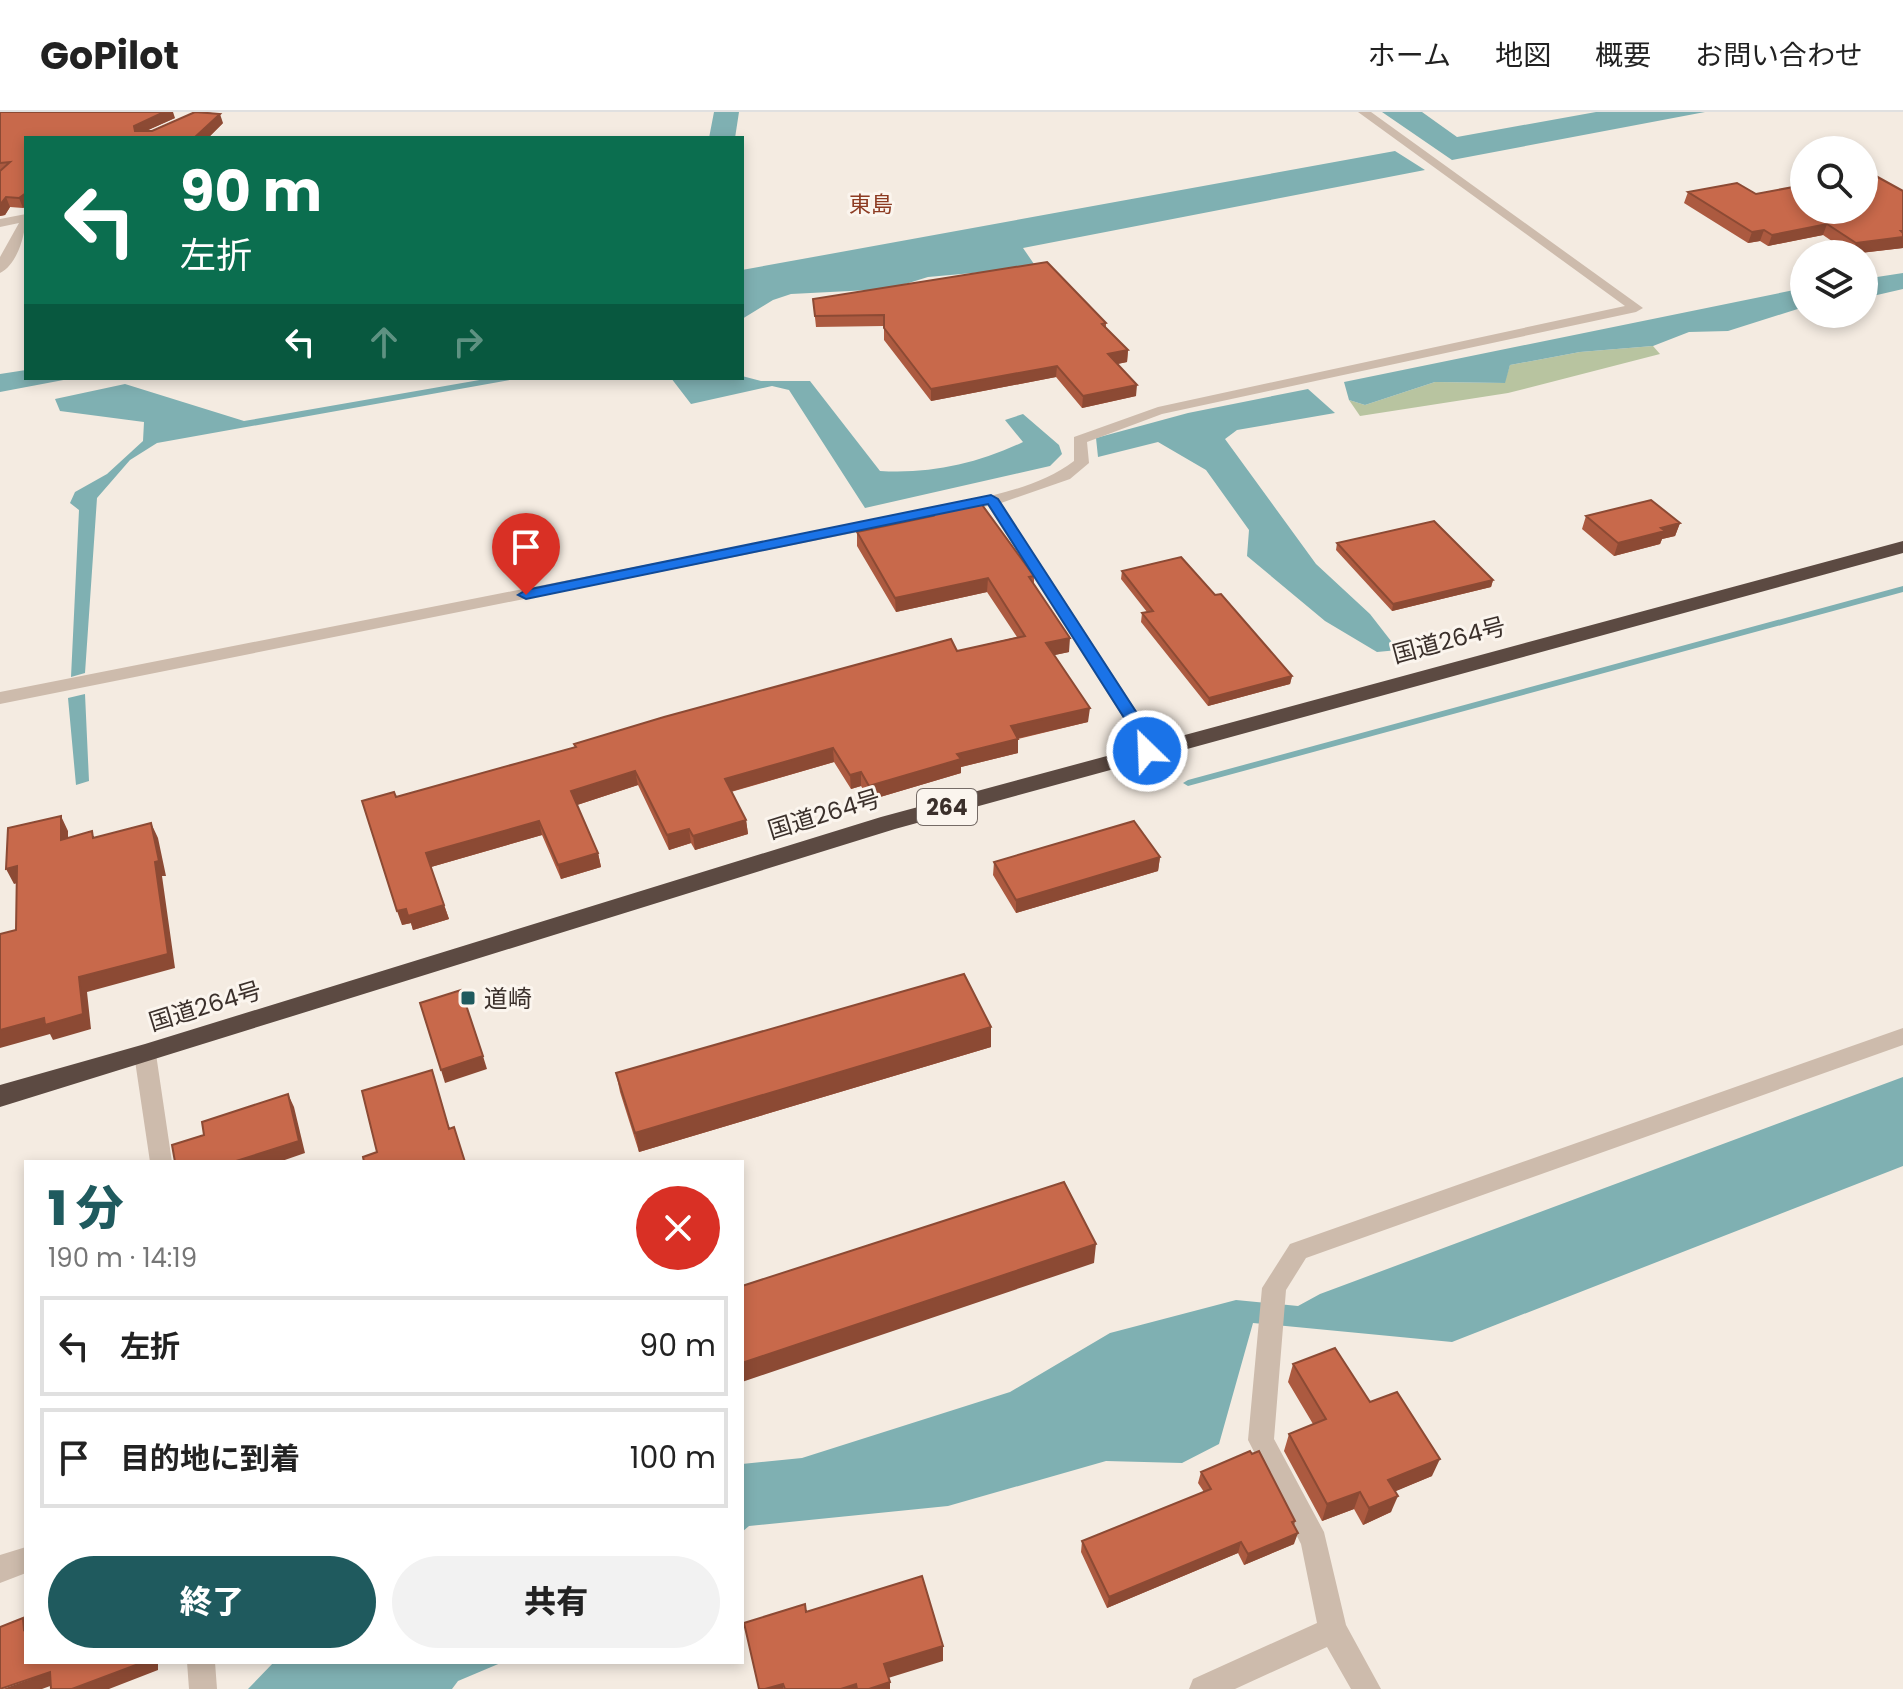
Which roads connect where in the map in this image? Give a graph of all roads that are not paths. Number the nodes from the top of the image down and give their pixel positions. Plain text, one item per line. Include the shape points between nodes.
1 (206, 112) edge
2 (1364, 112) edge
3 (149, 136) edge
4 (24, 220) edge
5 (0, 223) edge
6 (24, 224) edge
7 (0, 269) edge
8 (991, 499) junction
9 (1903, 547) edge
10 (0, 698) edge
11 (1147, 751) junction
12 (1903, 1036) edge
13 (145, 1054) junction
14 (0, 1096) edge
15 (161, 1160) edge
16 (24, 1561) edge
17 (0, 1569) edge
18 (1333, 1630) junction
19 (201, 1664) edge
20 (203, 1689) edge
21 (1203, 1689) edge
22 (1367, 1689) edge

1 - 3 street
2 - 8 street via 1636,308 1158,411 1079,440 1081,463 1050,483
4 - 5 street
6 - 7 street
8 - 10 street
8 - 11 street via 1136,724
9 - 11 highway, 国道264号 / 264
11 - 13 highway, 国道264号 / 264 via 889,823
12 - 18 street via 1298,1251 1274,1288 1261,1440 1314,1541
13 - 14 highway, 国道264号 / 264
13 - 15 street
16 - 17 street
18 - 21 street
18 - 22 street
19 - 20 street

